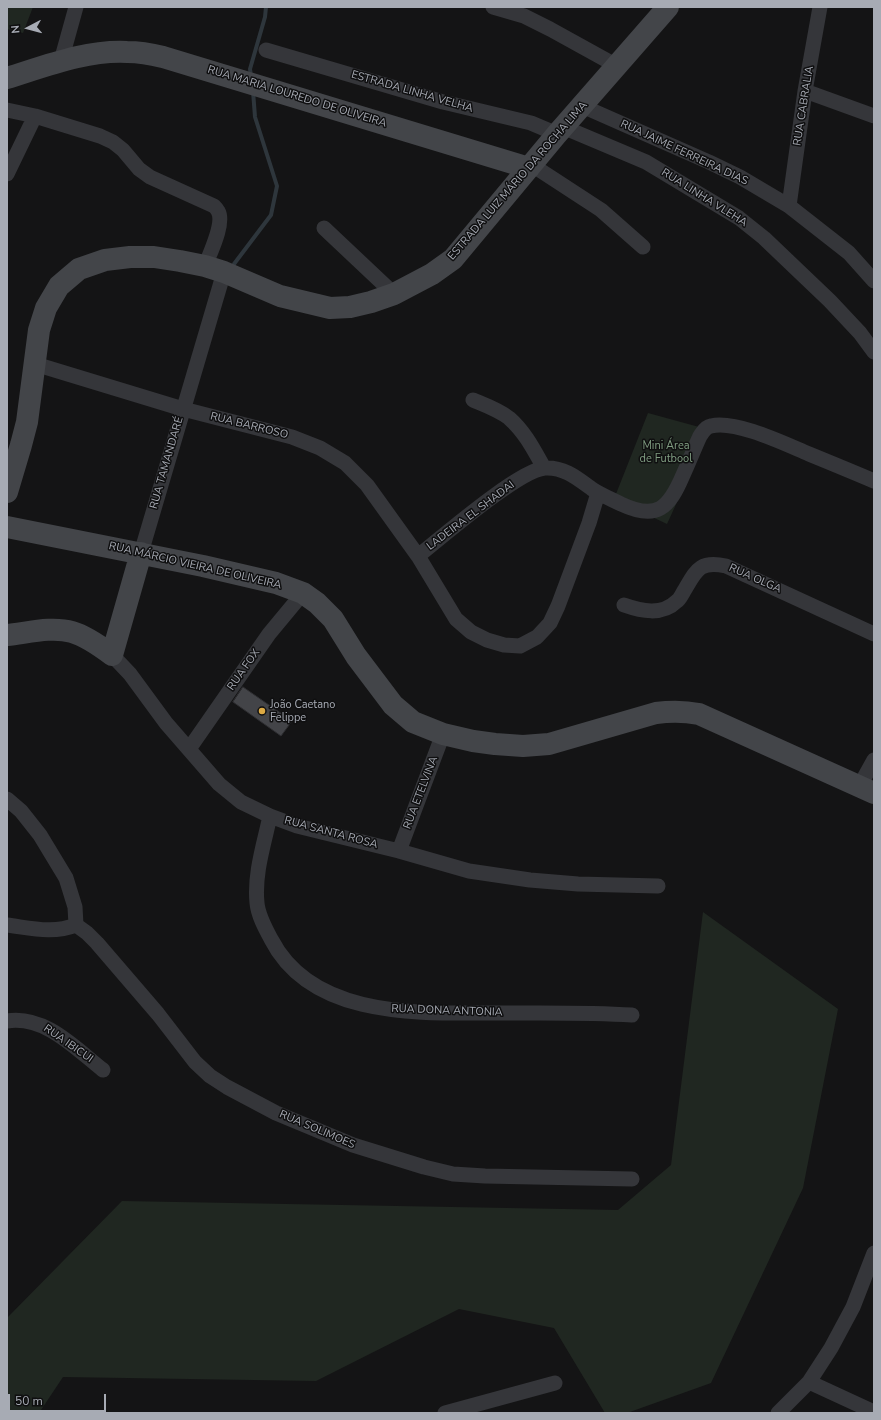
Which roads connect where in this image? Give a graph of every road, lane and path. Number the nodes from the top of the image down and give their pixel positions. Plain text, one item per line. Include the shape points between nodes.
1 (76, 7) edge
2 (493, 7) edge
3 (668, 7) edge
4 (820, 7) edge
5 (266, 50) dead end
6 (61, 61) junction
7 (617, 66) junction
8 (7, 78) edge
9 (806, 91) junction
10 (582, 106) junction
11 (7, 110) edge
12 (35, 116) junction
13 (874, 116) edge
14 (560, 130) junction
15 (530, 166) junction
16 (7, 174) edge
17 (789, 206) junction
18 (324, 228) dead end
19 (643, 247) dead end
20 (214, 269) junction
21 (874, 281) edge
22 (394, 294) junction
23 (874, 352) edge
24 (35, 364) junction
25 (473, 400) dead end
26 (183, 409) junction
27 (544, 468) junction
28 (874, 482) edge
29 (7, 489) edge
30 (7, 492) edge
31 (598, 493) junction
32 (7, 509) edge
33 (13, 528) edge
34 (141, 553) junction
35 (418, 556) junction
36 (303, 593) junction
37 (624, 605) dead end
38 (874, 634) edge
39 (7, 635) edge
40 (112, 655) junction
41 (443, 734) junction
42 (189, 749) junction
43 (874, 760) edge
44 (867, 790) edge
45 (7, 799) edge
46 (270, 816) junction
47 (399, 851) junction
48 (658, 886) dead end
49 (7, 925) edge
50 (76, 925) junction
51 (632, 1015) dead end
52 (7, 1021) edge
53 (103, 1070) dead end
54 (632, 1179) dead end
55 (874, 1255) edge
56 (809, 1382) junction
57 (555, 1383) dead end
58 (874, 1412) edge
59 (445, 1413) edge
60 (778, 1413) edge

1 - 6 street
2 - 7 street via 531,19
3 - 7 main road, ESTRADA LUIZ MÁRIO DA ROCHA LIMA
4 - 9 street, RUA CABRALIA
5 - 14 street, ESTRADA LINHA VELHA via 443,102
6 - 8 main road, RUA MARIA LOUREDO DE OLIVEIRA
6 - 15 main road, RUA MARIA LOUREDO DE OLIVEIRA via 104,53 126,52 164,57
7 - 10 main road, ESTRADA LUIZ MÁRIO DA ROCHA LIMA
9 - 13 street
9 - 17 street, RUA CABRALIA
10 - 14 main road, ESTRADA LUIZ MÁRIO DA ROCHA LIMA
10 - 17 street, RUA JAIME FERREIRA DIAS via 709,162
11 - 12 street, RUA TAMANDARÉ
12 - 16 street
12 - 20 street, RUA TAMANDARÉ via 113,142 150,177 214,206 219,211 220,227
14 - 15 main road, ESTRADA LUIZ MÁRIO DA ROCHA LIMA
14 - 23 street, RUA LINHA VLEHA via 646,162 739,218 764,238 830,301
15 - 19 street via 601,210
15 - 22 main road, ESTRADA LUIZ MÁRIO DA ROCHA LIMA via 453,259 427,278
17 - 21 street, RUA JAIME FERREIRA DIAS via 848,253
18 - 22 street
20 - 22 main road, ESTRADA LUIZ MÁRIO DA ROCHA LIMA via 280,296 330,308 350,307
20 - 24 main road, ESTRADA LUIZ MÁRIO DA ROCHA LIMA via 180,260 130,257 105,260 79,269 59,286 46,308 39,330
20 - 26 street, RUA TAMANDARÉ
24 - 26 street, RUA BARROSO
24 - 29 main road, ESTRADA LUIZ MÁRIO DA ROCHA LIMA via 27,422
25 - 27 street via 508,417 531,445
26 - 34 street, RUA TAMANDARÉ
26 - 35 street, RUA BARROSO via 292,437 320,448 345,463 367,485
27 - 31 street via 572,474
27 - 35 street, LADEIRA EL SHADAI via 531,472 482,505
28 - 31 street via 756,433 717,425 709,426 704,431 676,492 662,508 652,512 632,510
29 - 30 main road, ESTRADA LUIZ MÁRIO DA ROCHA LIMA
31 - 35 street, LADEIRA EL SHADAI via 550,623 536,637 520,646 487,640 471,632 456,619
32 - 33 main road
33 - 34 main road, RUA MÁRCIO VIEIRA DE OLIVEIRA
34 - 36 main road, RUA MÁRCIO VIEIRA DE OLIVEIRA via 276,583
34 - 40 main road, RUA TAMANDARÉ
36 - 41 main road, RUA MÁRCIO VIEIRA DE OLIVEIRA via 333,619 356,656 393,705 413,722
36 - 42 street, RUA FOX via 269,634
37 - 38 street, RUA OLGA via 639,610 654,611 667,608 677,601 698,570 706,564 717,564
39 - 40 main road, RUA SANTA ROSA via 50,630 71,632 94,642
40 - 42 street, RUA SANTA ROSA
41 - 44 main road, RUA MÁRCIO VIEIRA DE OLIVEIRA via 495,744 549,744 656,713 686,711 699,714
41 - 47 street, RUA ETELVINA
42 - 46 street, RUA SANTA ROSA via 227,792
43 - 44 street
45 - 50 street via 21,811 40,835 66,878 75,907
46 - 47 street, RUA SANTA ROSA via 297,826
46 - 51 street, RUA DONA ANTONIA via 257,880 257,904 263,925 274,947 290,966 316,987 346,1000 374,1008 400,1011
47 - 48 street, RUA SANTA ROSA via 469,871 530,880
49 - 50 street via 53,931
50 - 54 street, RUA SOLIMOES via 97,943 195,1062 227,1087 276,1113 353,1146 454,1174
52 - 53 street, RUA IBICUI via 24,1020 46,1027
55 - 56 street via 853,1307
56 - 58 street
56 - 60 street
57 - 59 street

